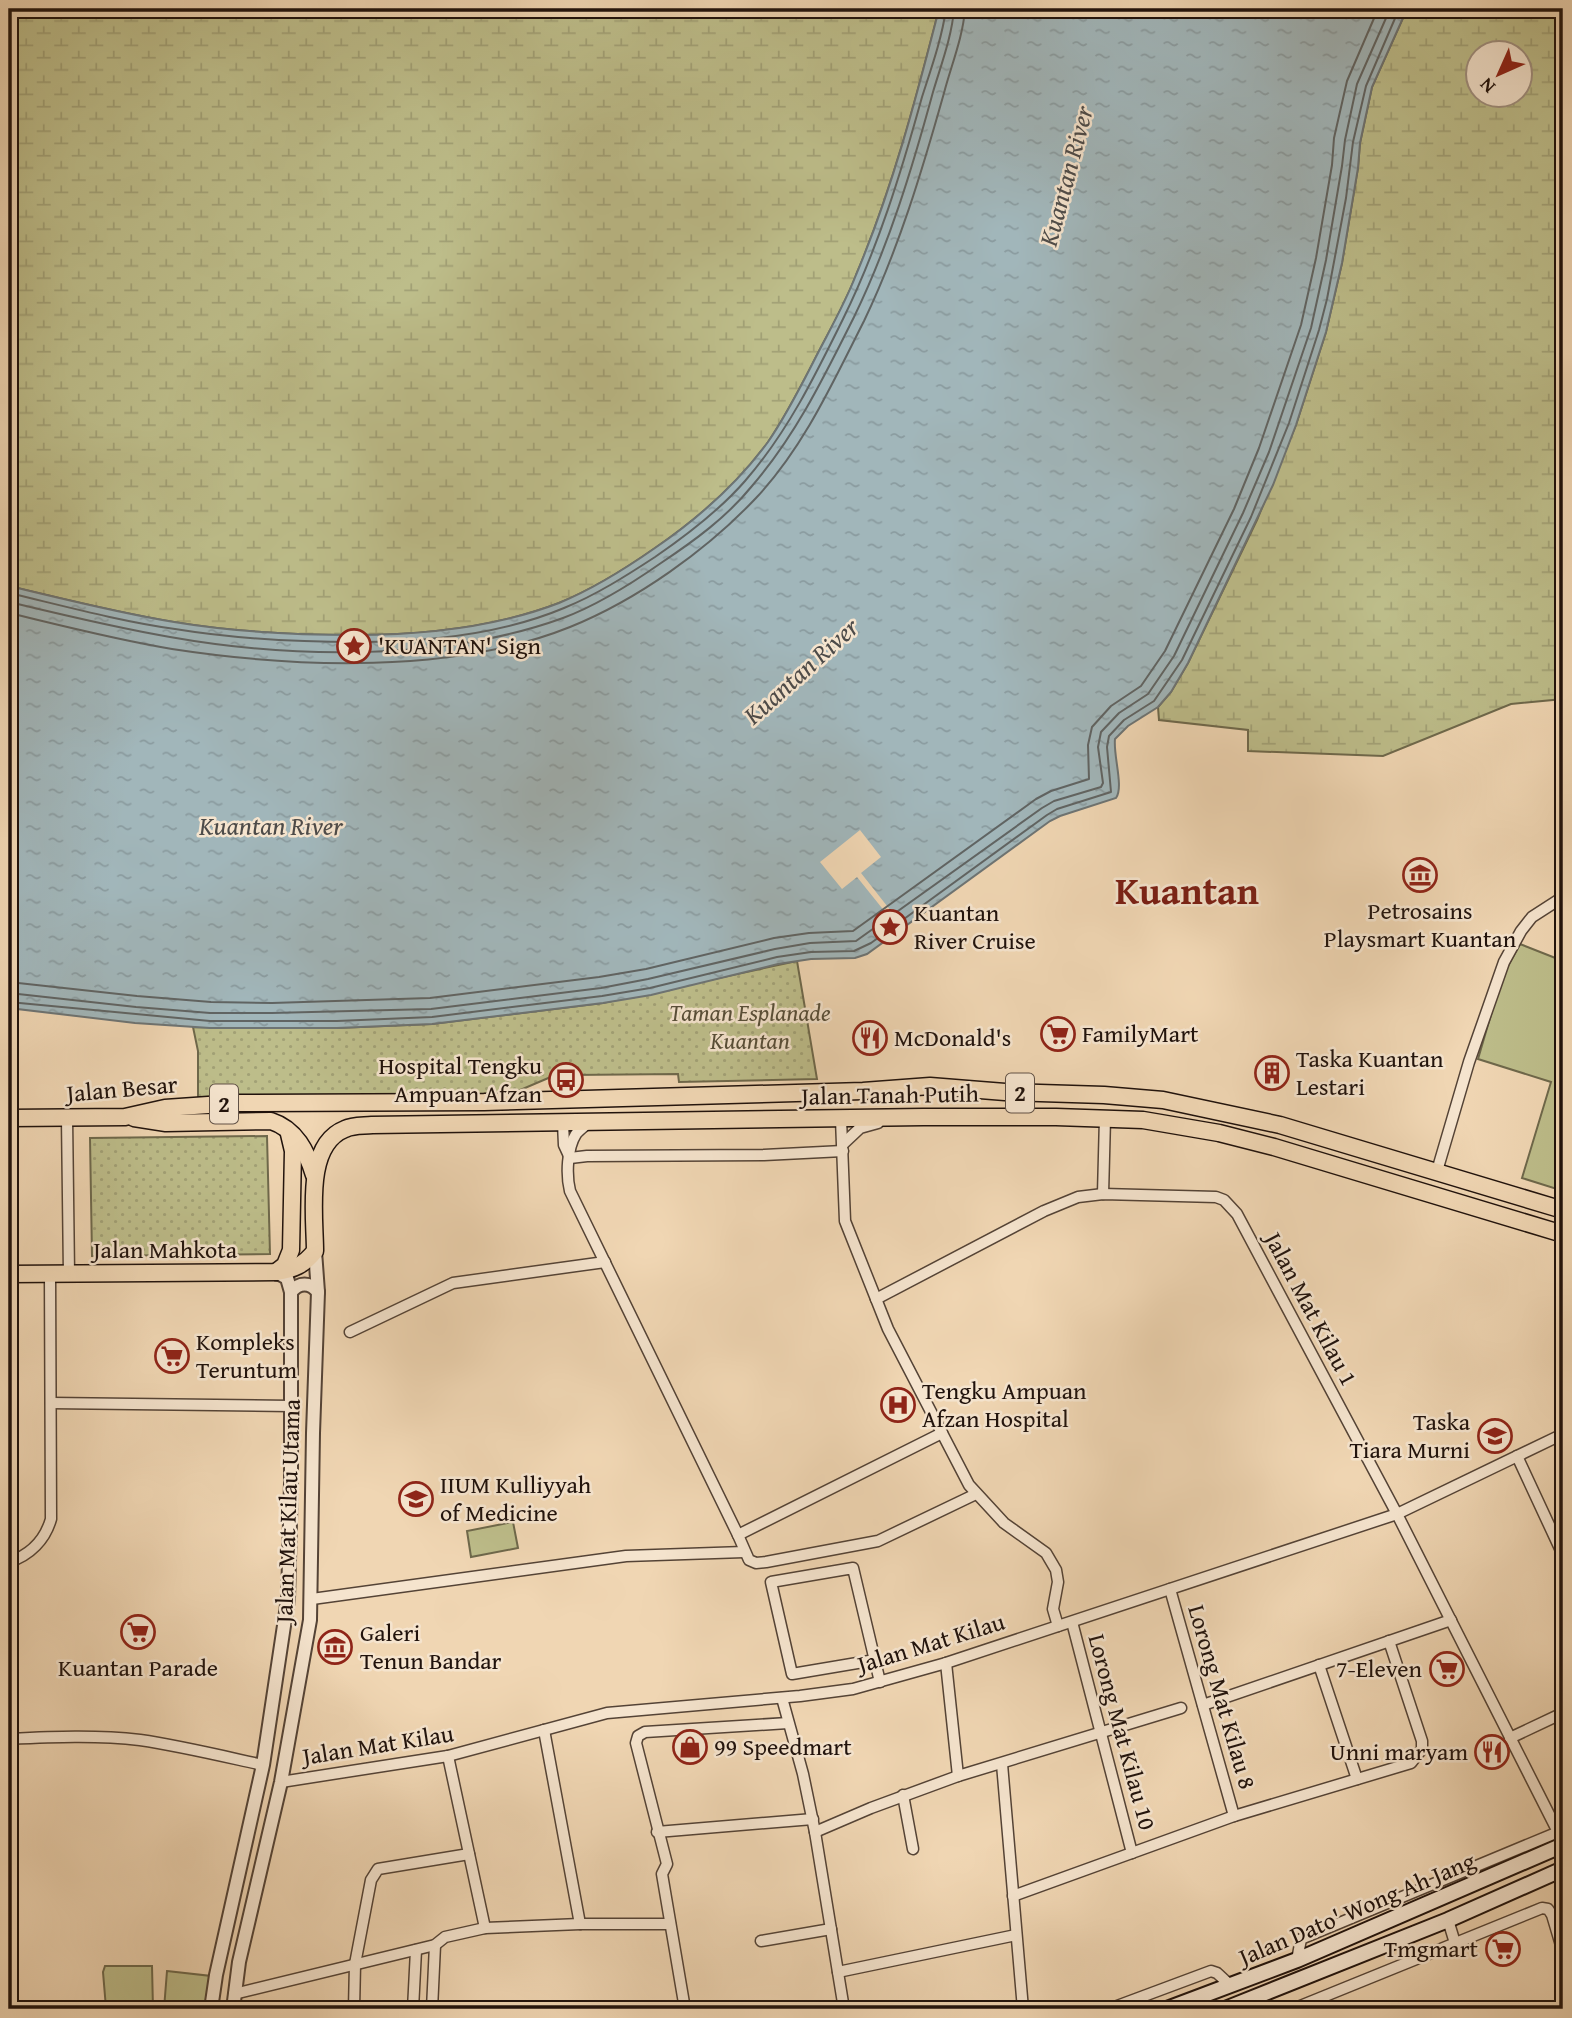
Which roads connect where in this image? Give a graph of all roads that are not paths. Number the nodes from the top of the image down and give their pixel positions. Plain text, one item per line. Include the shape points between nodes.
1 (1563, 897) edge
2 (863, 1091) junction
3 (593, 1098) junction
4 (538, 1100) junction
5 (324, 1102) joint
6 (125, 1116) junction
7 (923, 1117) junction
8 (9, 1118) edge
9 (67, 1118) junction
10 (895, 1118) junction
11 (1105, 1118) junction
12 (841, 1119) junction
13 (563, 1122) junction
14 (589, 1122) junction
15 (287, 1129) junction
16 (843, 1148) junction
17 (570, 1158) junction
18 (1437, 1171) junction
19 (314, 1175) junction
20 (1103, 1194) junction
21 (1563, 1210) edge
22 (1563, 1234) edge
23 (315, 1251) junction
24 (605, 1262) junction
25 (276, 1272) junction
26 (9, 1274) edge
27 (50, 1274) junction
28 (69, 1274) junction
29 (291, 1292) junction
30 (318, 1292) junction
31 (876, 1299) junction
32 (350, 1332) dead end
33 (51, 1403) junction
34 (291, 1406) junction
35 (291, 1431) junction
36 (313, 1433) junction
37 (942, 1433) junction
38 (1563, 1434) edge
39 (1517, 1456) junction
40 (976, 1494) junction
41 (1397, 1514) junction
42 (738, 1535) junction
43 (744, 1552) junction
44 (1563, 1555) edge
45 (9, 1562) edge
46 (1170, 1589) junction
47 (312, 1600) junction
48 (1451, 1620) junction
49 (1072, 1622) junction
50 (1058, 1626) junction
51 (1389, 1641) junction
52 (875, 1660) junction
53 (946, 1663) junction
54 (1319, 1665) junction
55 (880, 1682) junction
56 (782, 1698) junction
57 (1203, 1706) junction
58 (1181, 1708) dead end
59 (1563, 1713) edge
60 (788, 1723) junction
61 (544, 1730) junction
62 (1101, 1734) junction
63 (1510, 1738) junction
64 (9, 1739) edge
65 (449, 1756) junction
66 (1002, 1764) junction
67 (263, 1765) junction
68 (958, 1776) junction
69 (1357, 1779) junction
70 (281, 1782) junction
71 (903, 1795) junction
72 (1234, 1816) junction
73 (813, 1819) junction
74 (657, 1832) junction
75 (815, 1832) junction
76 (1562, 1841) edge
77 (913, 1849) dead end
78 (1132, 1853) junction
79 (469, 1854) junction
80 (1563, 1869) edge
81 (1455, 1874) junction
82 (1462, 1890) junction
83 (1405, 1894) junction
84 (1013, 1896) junction
85 (1410, 1912) junction
86 (1448, 1920) junction
87 (580, 1924) junction
88 (670, 1924) junction
89 (485, 1928) junction
90 (831, 1929) junction
91 (1016, 1935) junction
92 (761, 1941) dead end
93 (1455, 1944) junction
94 (436, 1945) junction
95 (416, 1950) junction
96 (1563, 1952) edge
97 (1297, 1960) junction
98 (355, 1965) junction
99 (838, 1972) junction
100 (1231, 1986) junction
101 (234, 1994) junction
102 (211, 2009) edge
103 (233, 2009) edge
104 (354, 2009) edge
105 (413, 2009) edge
106 (432, 2009) edge
107 (685, 2009) edge
108 (844, 2009) edge
109 (1023, 2009) edge
110 (1110, 2009) edge
111 (1167, 2009) edge
112 (1227, 2009) edge
113 (1293, 2009) edge

1 - 18 street via 1532,917 1504,962
2 - 3 highway, Jalan Tanah Putih / 2
2 - 7 highway via 858,1103 867,1110
2 - 18 highway, Jalan Tanah Putih / 2 via 930,1087 1163,1100 1280,1125
3 - 4 highway, Jalan Tanah Putih / 2
3 - 13 highway
4 - 5 highway, Jalan Tanah Putih / 2
4 - 13 highway
5 - 6 highway, Jalan Besar / 2 via 182,1106
6 - 9 highway, Jalan Besar / 2
6 - 15 highway via 166,1123 271,1121
7 - 10 highway, Jalan Tanah Putih / 2
7 - 11 highway, Jalan Tanah Putih / 2
8 - 9 highway, Jalan Besar / 2
9 - 28 street
10 - 12 highway, Jalan Tanah Putih / 2
10 - 16 street via 860,1128
11 - 20 street
11 - 22 highway, Jalan Tanah Putih / 2 via 1230,1135
12 - 14 highway, Jalan Tanah Putih / 2
12 - 16 street
13 - 14 highway, Jalan Tanah Putih / 2
13 - 17 street
13 - 19 highway, Jalan Tanah Putih / 2 via 345,1128 326,1144
14 - 17 street via 577,1134
15 - 19 highway via 303,1147
15 - 25 highway via 293,1151 291,1250
16 - 17 street via 764,1155
16 - 31 street via 845,1221
17 - 24 street via 570,1191
18 - 21 highway, Jalan Tanah Putih / 2
19 - 23 highway, Jalan Mat Kilau Utama
20 - 31 street, Jalan Mat Kilau 1 via 1063,1202
20 - 41 street, Jalan Mat Kilau 1 via 1216,1197 1232,1207
23 - 25 highway, Jalan Mahkota via 293,1269
23 - 30 street, Jalan Mat Kilau Utama
24 - 32 street via 462,1281
24 - 42 street
25 - 28 highway, Jalan Mahkota
25 - 29 street via 287,1278
26 - 27 highway, Jalan Mahkota
27 - 28 highway, Jalan Mahkota
27 - 33 street
29 - 30 street via 304,1284
29 - 34 street, Jalan Mat Kilau Utama
30 - 36 street, Jalan Mat Kilau Utama
31 - 37 street
33 - 34 street
33 - 45 street via 49,1527 28,1553
34 - 35 street, Jalan Mat Kilau Utama
35 - 36 street via 301,1425
35 - 67 street, Jalan Mat Kilau Utama via 288,1599
36 - 47 street, Jalan Mat Kilau Utama
37 - 40 street
37 - 42 street
38 - 39 street, Jalan Mat Kilau
39 - 41 street, Jalan Mat Kilau
39 - 44 street
40 - 43 street via 878,1541 756,1563
40 - 50 street via 1004,1523 1046,1553 1058,1582 1053,1609
41 - 46 street, Jalan Mat Kilau
41 - 48 street, Jalan Mat Kilau 1
42 - 43 street
43 - 47 street via 626,1556
46 - 49 street, Jalan Mat Kilau
46 - 57 street, Lorong Mat Kilau 8
47 - 70 street, Jalan Mat Kilau Utama
48 - 51 street
48 - 63 street, Jalan Mat Kilau 1
49 - 50 street, Jalan Mat Kilau
49 - 62 street, Lorong Mat Kilau 10
50 - 53 street, Jalan Mat Kilau
51 - 54 street
51 - 69 street, Lorong Mat Kilau 8 via 1422,1749 1406,1765
52 - 52 street via 853,1569 771,1582 792,1674
52 - 55 street
53 - 55 street, Jalan Mat Kilau
53 - 68 street
54 - 57 street
54 - 69 street
55 - 56 street, Jalan Mat Kilau
56 - 60 street
56 - 61 street, Jalan Mat Kilau via 607,1713
57 - 72 street, Lorong Mat Kilau 8
58 - 62 street
59 - 63 street
60 - 73 street
60 - 74 street via 638,1736 636,1744
61 - 65 street, Jalan Mat Kilau
61 - 87 street
62 - 66 street
62 - 78 street, Lorong Mat Kilau 10
63 - 76 street, Jalan Mat Kilau 1
64 - 67 street via 79,1736 137,1740
65 - 70 street, Jalan Mat Kilau
65 - 79 street
66 - 68 street
66 - 84 street
67 - 102 street, Jalan Mat Kilau Utama
68 - 71 street
69 - 72 street, Lorong Mat Kilau 8
70 - 101 street, Jalan Mat Kilau Utama
71 - 75 street
71 - 77 street
72 - 78 street, Lorong Mat Kilau 8
73 - 74 street
73 - 75 street
74 - 88 street via 667,1864 662,1874
75 - 90 street
76 - 81 street
76 - 82 main road, Jalan Dato' Wong Ah Jang
78 - 84 street, Lorong Mat Kilau 8
79 - 89 street
79 - 98 street via 379,1869 371,1881
80 - 86 main road, Jalan Dato' Wong Ah Jang
81 - 82 street
81 - 83 street
82 - 85 main road, Jalan Dato' Wong Ah Jang
83 - 85 street
83 - 97 street via 1301,1939
84 - 91 street
85 - 97 main road, Jalan Dato' Wong Ah Jang
86 - 93 street
86 - 112 main road, Jalan Dato' Wong Ah Jang
87 - 88 street
87 - 89 street
88 - 107 street
89 - 94 street via 445,1937
90 - 92 street
90 - 99 street
91 - 99 street
91 - 109 street
93 - 96 street via 1548,1909
93 - 113 street
94 - 95 street
94 - 106 street
95 - 98 street
95 - 105 street
97 - 100 main road, Jalan Dato' Wong Ah Jang
98 - 101 street
98 - 104 street
99 - 108 street
100 - 110 street via 1211,1971
100 - 111 main road, Jalan Dato' Wong Ah Jang
101 - 103 street, Jalan Mat Kilau Utama

